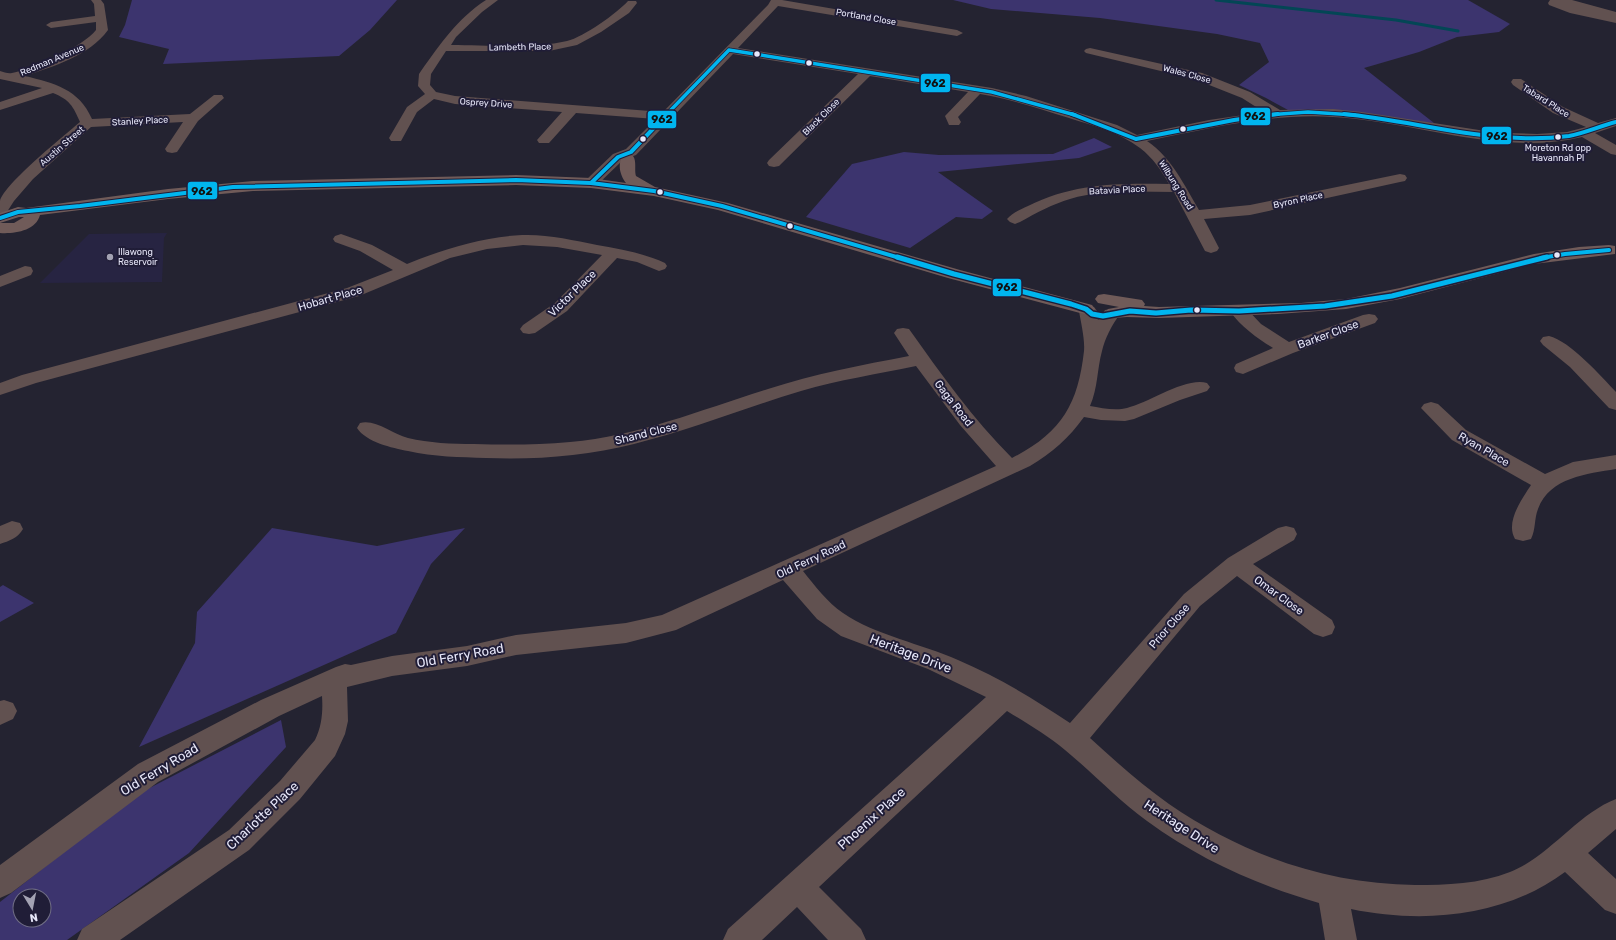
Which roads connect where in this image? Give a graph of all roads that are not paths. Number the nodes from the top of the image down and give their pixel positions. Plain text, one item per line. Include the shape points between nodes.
1 (96, 0) edge
2 (493, 0) edge
3 (776, 1) edge
4 (632, 3) dead end
5 (1616, 15) edge
6 (101, 18) junction
7 (1616, 20) edge
8 (51, 25) dead end
9 (957, 33) dead end
10 (443, 48) junction
11 (729, 50) junction
12 (1090, 51) dead end
13 (867, 72) junction
14 (6, 76) edge
15 (1517, 82) dead end
16 (54, 89) junction
17 (978, 89) junction
18 (432, 95) junction
19 (218, 98) dead end
20 (0, 106) edge
21 (572, 108) junction
22 (1277, 114) junction
23 (666, 116) junction
24 (193, 118) junction
25 (954, 122) dead end
26 (1616, 122) edge
27 (87, 123) junction
28 (1598, 128) junction
29 (1585, 133) junction
30 (396, 138) dead end
31 (1136, 139) junction
32 (544, 140) dead end
33 (172, 149) dead end
34 (1616, 151) edge
35 (629, 155) junction
36 (774, 163) dead end
37 (1400, 178) dead end
38 (597, 184) junction
39 (18, 188) junction
40 (1177, 188) junction
41 (654, 191) junction
42 (0, 212) edge
43 (1194, 215) junction
44 (26, 216) junction
45 (1015, 219) dead end
46 (1, 226) edge
47 (341, 239) dead end
48 (1211, 248) dead end
49 (1614, 248) edge
50 (613, 253) junction
51 (659, 266) dead end
52 (406, 270) junction
53 (25, 271) dead end
54 (0, 282) edge
55 (1100, 307) junction
56 (1239, 311) junction
57 (1369, 319) dead end
58 (529, 329) dead end
59 (903, 333) dead end
60 (1549, 341) dead end
61 (1287, 349) junction
62 (921, 359) junction
63 (1243, 368) dead end
64 (1200, 387) dead end
65 (0, 389) edge
66 (1616, 404) edge
67 (1431, 408) dead end
68 (1078, 410) junction
69 (367, 428) dead end
70 (1616, 462) edge
71 (1010, 468) junction
72 (1544, 483) junction
73 (1523, 533) dead end
74 (1286, 534) dead end
75 (1236, 564) junction
76 (788, 570) junction
77 (1323, 627) dead end
78 (334, 680) junction
79 (1005, 696) junction
80 (1072, 740) junction
81 (1616, 812) edge
82 (1565, 852) junction
83 (0, 883) edge
84 (797, 886) junction
85 (1333, 892) junction
86 (1616, 899) edge
87 (93, 940) edge
88 (739, 940) edge
89 (850, 940) edge
90 (1342, 940) edge

1 - 6 street, Redman Avenue
2 - 10 street via 452,35
3 - 9 street, Portland Close
3 - 11 street
4 - 10 street, Lambeth Place via 597,30 573,43 549,48
5 - 7 street via 1564,1 1553,3 1574,11
6 - 8 street
6 - 14 street, Redman Avenue via 102,30 93,41 80,50
10 - 18 street via 425,74 424,86
11 - 13 street, Wilbung Road
11 - 23 street
12 - 22 street, Wales Close via 1198,76 1246,95
13 - 17 street, Wilbung Road
13 - 36 street, Black Close
14 - 16 street, Austin Street
15 - 28 street, Tabard Place via 1558,110
16 - 20 street
16 - 27 street, Austin Street via 78,104
17 - 25 street via 951,116
17 - 31 street, Wilbung Road via 1022,99 1112,128
18 - 21 street, Osprey Drive via 455,100
18 - 30 street via 412,110
19 - 24 street, Stanley Place
21 - 23 street, Osprey Drive
21 - 32 street
22 - 29 street via 1349,115 1517,138 1552,138
22 - 31 street
23 - 35 street
24 - 27 street, Stanley Place
24 - 33 street, Stanley Place
26 - 28 street
27 - 39 street, Austin Street via 26,176
28 - 29 street
29 - 34 street
31 - 40 street, Wilbung Road via 1161,160
35 - 38 street
35 - 41 street via 626,170 629,177 639,185
37 - 43 street, Byron Place via 1250,210
38 - 41 street
38 - 44 street via 516,180 253,186 168,194
39 - 42 street, Austin Street
39 - 44 street via 20,205
40 - 43 street, Wilbung Road
40 - 45 street, Batavia Place via 1108,188 1072,194 1037,207
41 - 55 street via 733,209 954,274
43 - 48 street, Wilbung Road
44 - 46 street via 18,226
47 - 52 street via 366,248
49 - 56 street via 1524,262 1372,300 1307,308
50 - 51 street, Hobart Place via 641,258
50 - 52 street, Hobart Place via 557,242 511,241 456,250
50 - 58 street, Victor Place via 561,307
52 - 65 street, Hobart Place via 347,294
53 - 54 street
55 - 56 street via 1156,313 1191,310
55 - 68 street, Old Ferry Road via 1087,388
56 - 61 street, Barker Close via 1259,332
57 - 61 street, Barker Close
59 - 62 street, Gaga Road
60 - 66 street via 1583,368
61 - 63 street, Barker Close
62 - 69 street, Shand Close via 796,386 631,438 561,449 508,452 419,448 387,439
62 - 71 street, Gaga Road via 978,435
64 - 68 street via 1125,415
67 - 72 street, Ryan Place via 1459,435
68 - 71 street, Old Ferry Road via 1065,429 1045,447
70 - 72 street via 1573,469
71 - 76 street, Old Ferry Road
72 - 73 street via 1527,508
74 - 75 street, Prior Close
75 - 77 street, Omar Close
75 - 80 street, Prior Close via 1192,600
76 - 78 street, Old Ferry Road via 684,617 646,629 516,645 467,656 392,666
76 - 79 street, Heritage Drive via 814,602 840,624 855,632 936,661
78 - 83 street, Old Ferry Road via 270,708 148,773
78 - 87 street, Charlotte Place via 336,707 332,734 325,748 290,790 240,840
79 - 80 street, Heritage Drive
79 - 84 street, Phoenix Place
80 - 85 street, Heritage Drive via 1160,814 1196,837 1240,861 1272,874
81 - 82 street, Heritage Drive
82 - 85 street, Heritage Drive via 1541,872 1521,882 1499,891 1474,896 1417,901
82 - 86 street
84 - 88 street, Phoenix Place
84 - 89 street
85 - 90 street

